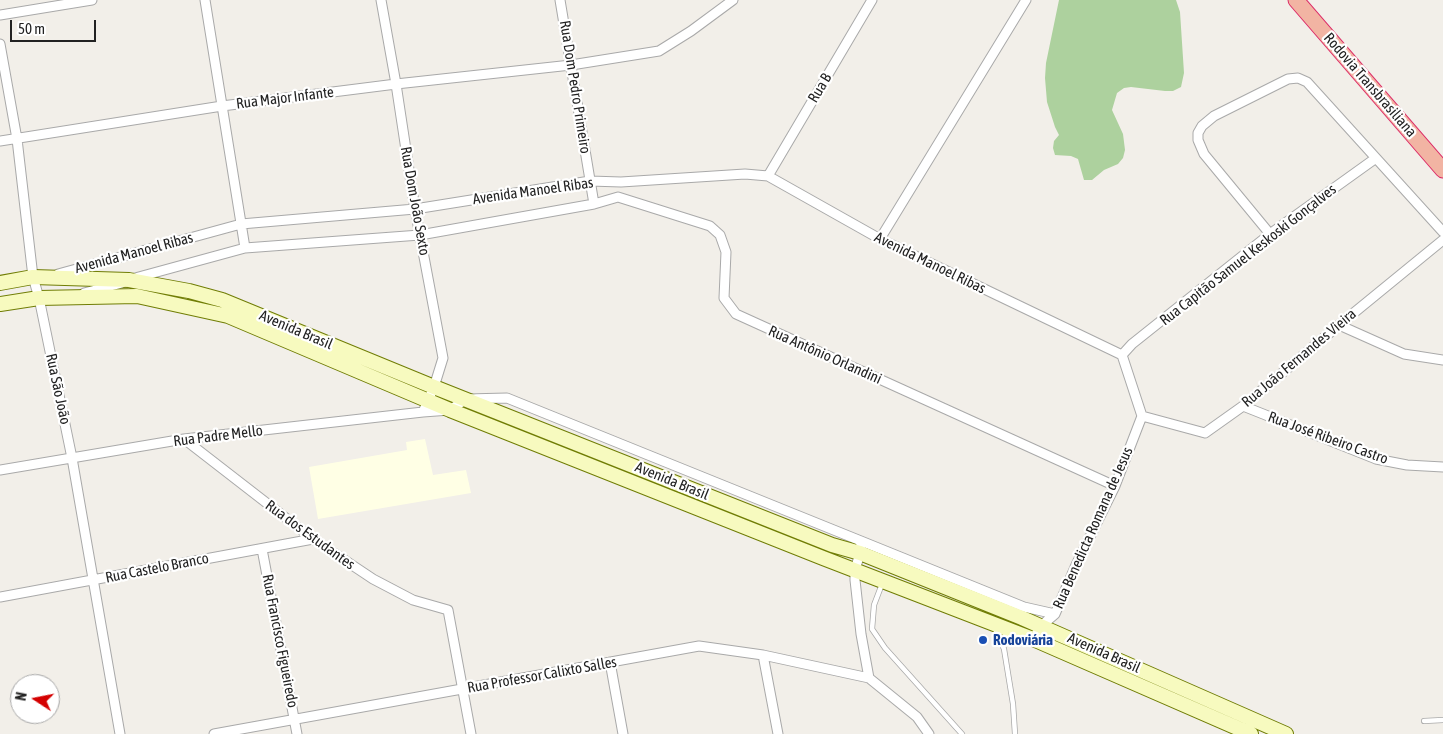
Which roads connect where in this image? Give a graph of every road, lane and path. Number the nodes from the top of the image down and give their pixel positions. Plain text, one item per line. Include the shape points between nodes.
1 (92, 0) edge
2 (205, 0) edge
3 (381, 0) edge
4 (560, 0) edge
5 (733, 0) edge
6 (872, 0) edge
7 (1026, 0) edge
8 (1296, 0) edge
9 (0, 15) edge
10 (0, 44) edge
11 (571, 65) junction
12 (396, 84) junction
13 (222, 106) junction
14 (16, 139) junction
15 (0, 141) edge
16 (1376, 158) junction
17 (1443, 170) edge
18 (768, 176) junction
19 (590, 181) junction
20 (621, 182) junction
21 (618, 197) junction
22 (594, 204) junction
23 (415, 209) junction
24 (241, 224) junction
25 (1443, 232) edge
26 (1270, 234) junction
27 (420, 235) junction
28 (880, 239) junction
29 (1443, 240) edge
30 (245, 248) junction
31 (39, 278) junction
32 (129, 280) junction
33 (0, 282) edge
34 (62, 297) junction
35 (39, 298) junction
36 (0, 304) edge
37 (1339, 325) junction
38 (1122, 355) junction
39 (1443, 360) edge
40 (466, 399) junction
41 (428, 400) junction
42 (1244, 406) junction
43 (450, 410) junction
44 (1142, 416) junction
45 (184, 439) junction
46 (72, 458) junction
47 (1443, 467) edge
48 (0, 470) edge
49 (1115, 486) junction
50 (313, 539) junction
51 (832, 545) junction
52 (860, 547) junction
53 (262, 549) junction
54 (823, 558) junction
55 (855, 570) junction
56 (93, 580) junction
57 (884, 581) junction
58 (0, 597) edge
59 (1023, 613) junction
60 (1055, 614) junction
61 (1041, 626) junction
62 (1015, 633) junction
63 (1033, 639) junction
64 (763, 654) junction
65 (610, 662) junction
66 (869, 678) junction
67 (462, 689) junction
68 (294, 720) junction
69 (1443, 720) edge
70 (1424, 721) dead end
71 (120, 734) edge
72 (214, 734) edge
73 (297, 734) edge
74 (471, 734) edge
75 (624, 734) edge
76 (778, 734) edge
77 (929, 734) edge
78 (962, 734) edge
79 (1015, 734) edge
80 (1251, 734) edge
81 (1286, 734) edge

1 - 9 street
2 - 13 street
3 - 12 street, Rua Dom João Sexto
4 - 11 street, Rua Dom Pedro Primeiro
5 - 11 street, Rua Major Infante via 659,51
6 - 18 street, Rua B
7 - 28 street
8 - 17 highway, Rodovia Transbrasiliana
10 - 14 street, Rua São João
11 - 12 street, Rua Major Infante
11 - 19 street, Rua Dom Pedro Primeiro
12 - 13 street, Rua Major Infante
12 - 23 street, Rua Dom João Sexto
13 - 14 street, Rua Major Infante
13 - 24 street
14 - 15 street, Rua Major Infante
14 - 31 street, Rua São João
16 - 25 street
16 - 26 street, Rua Capitão Samuel Keskoski Gonçalves
16 - 26 street via 1307,82 1298,78 1288,79 1214,116 1198,133 1204,154
18 - 20 street, Avenida Manoel Ribas via 745,174
18 - 28 street, Avenida Manoel Ribas
19 - 20 street, Avenida Manoel Ribas
19 - 22 street, Rua Dom Pedro Primeiro
19 - 23 street, Avenida Manoel Ribas
20 - 21 street
21 - 22 street
21 - 49 street, Rua Antônio Orlandini via 710,226 720,235 726,252 724,298 736,314
22 - 27 street, Avenida Manoel Ribas
23 - 24 street, Avenida Manoel Ribas
23 - 27 street, Rua Dom João Sexto
24 - 30 street
24 - 31 street, Avenida Manoel Ribas
26 - 38 street, Rua Capitão Samuel Keskoski Gonçalves
27 - 30 street, Avenida Manoel Ribas
27 - 41 street, Rua Dom João Sexto via 443,358
28 - 38 street, Avenida Manoel Ribas
29 - 37 street, Rua João Fernandes Vieira
30 - 32 street, Avenida Manoel Ribas
31 - 32 main road, Avenida Brasil
31 - 33 main road, Avenida Manoel Ribas
31 - 35 street, Rua São João
32 - 34 street, Avenida Manoel Ribas
32 - 41 main road, Avenida Brasil via 222,300
34 - 35 main road, Avenida Manoel Ribas
34 - 41 main road, Avenida Brasil via 137,296 228,316
35 - 36 main road, Avenida Manoel Ribas
35 - 46 street, Rua São João
37 - 39 street via 1404,354
37 - 42 street, Rua João Fernandes Vieira
38 - 44 street
40 - 41 main road, Avenida Brasil
40 - 43 street
40 - 51 main road, Avenida Brasil
40 - 52 street via 507,398
41 - 43 main road, Avenida Brasil
41 - 45 street, Rua Padre Mello
42 - 44 street, Rua João Fernandes Vieira via 1205,432
42 - 47 street, Rua José Ribeiro Castro via 1376,459
43 - 54 main road, Avenida Brasil
44 - 49 street, Rua Benedicta Romana de Jesus
45 - 46 street, Rua Padre Mello
45 - 50 street, Rua dos Estudantes
46 - 48 street, Rua Padre Mello
46 - 56 street, Rua São João
49 - 60 street, Rua Benedicta Romana de Jesus
50 - 53 street, Rua Castelo Branco
50 - 67 street, Rua dos Estudantes via 373,579 413,600 448,610
51 - 52 main road, Avenida Brasil
51 - 54 main road
52 - 55 street
52 - 59 main road, Avenida Brasil
53 - 56 street, Rua Castelo Branco
53 - 68 street, Rua Francisco Figueiredo
54 - 55 main road, Avenida Brasil
55 - 57 main road, Avenida Brasil
55 - 66 street
56 - 58 street, Rua Castelo Branco
56 - 71 street, Rua São João
57 - 62 main road, Avenida Brasil
57 - 78 lane via 874,605 872,629
59 - 60 street
59 - 61 main road, Avenida Brasil
59 - 62 lane
60 - 61 street, Rua Benedicta Romana de Jesus
61 - 63 street, Rua Benedicta Romana de Jesus
61 - 81 main road, Avenida Brasil
62 - 63 main road, Avenida Brasil
62 - 79 lane via 995,628 1004,649
63 - 80 main road, Avenida Brasil
64 - 65 street, Rua Professor Calixto Salles via 700,646
64 - 66 street, Rua Professor Calixto Salles
64 - 76 street
65 - 67 street, Rua Professor Calixto Salles
65 - 75 street
66 - 77 street via 917,717
67 - 68 street, Rua Professor Calixto Salles
67 - 74 street
68 - 72 street, Rua Professor Calixto Salles
68 - 73 street, Rua Francisco Figueiredo
69 - 70 lane

